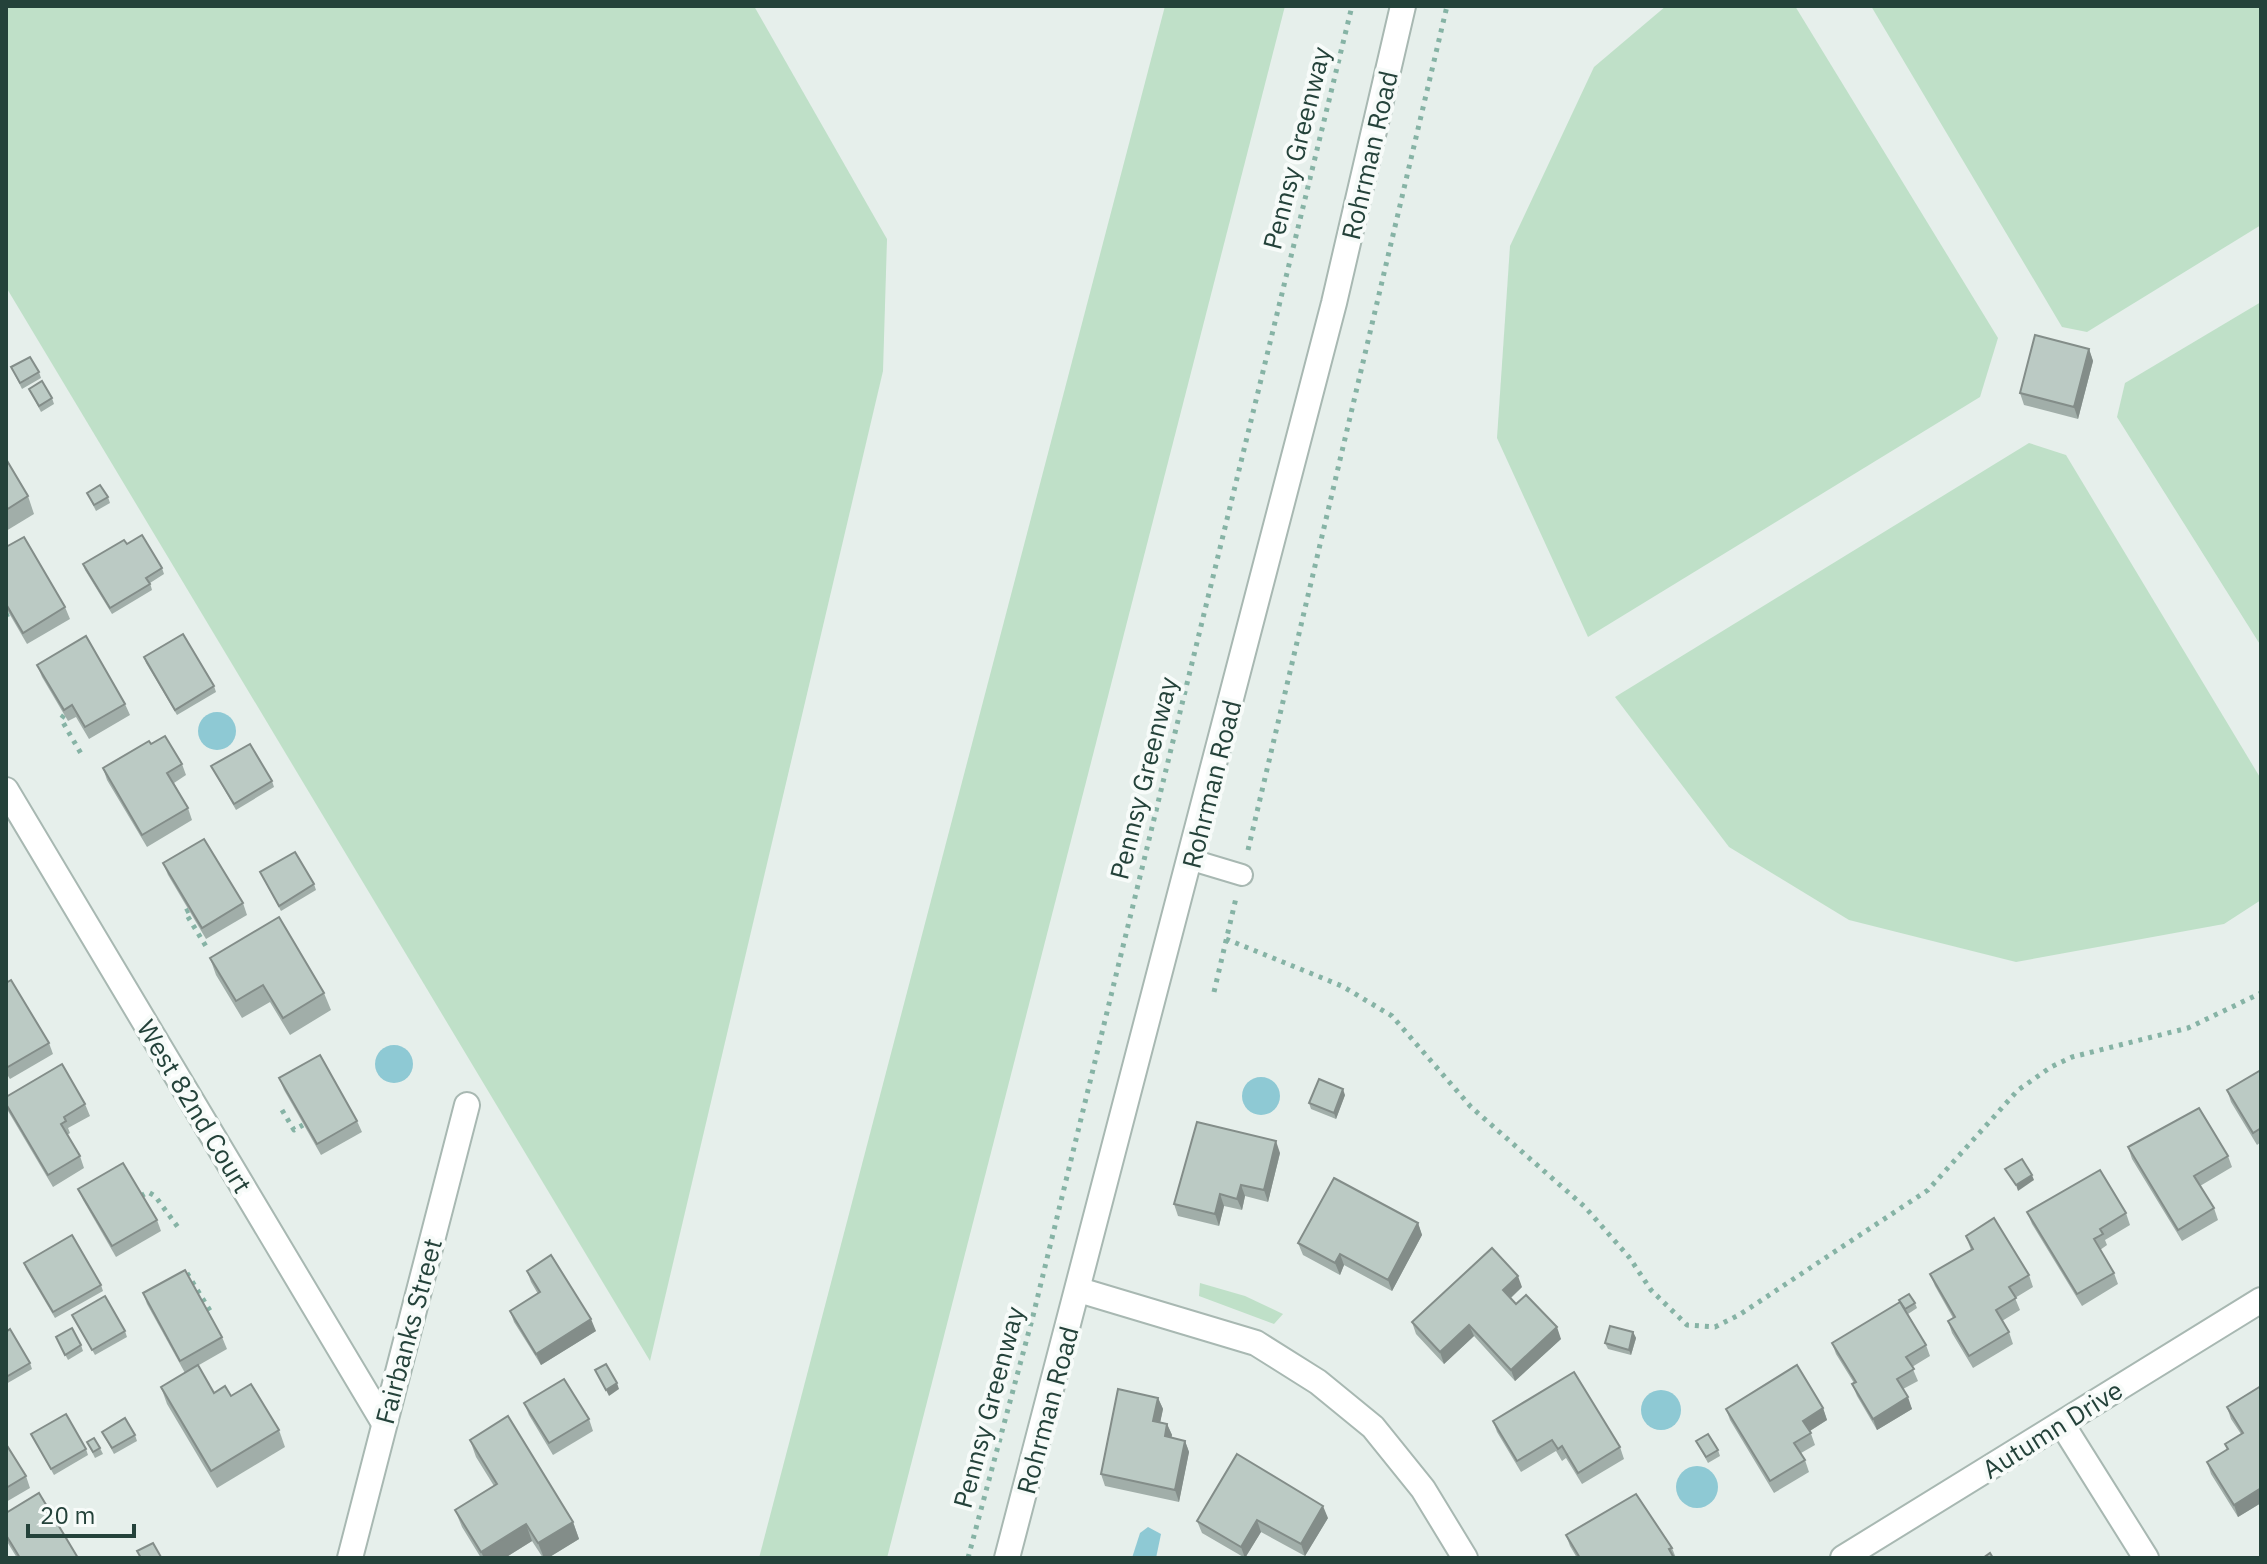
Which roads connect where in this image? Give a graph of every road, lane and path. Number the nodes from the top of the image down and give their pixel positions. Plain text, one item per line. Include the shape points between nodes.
1 (1352, 6) edge
2 (1403, 6) edge
3 (1447, 6) edge
4 (64, 715) edge
5 (83, 757) dead end
6 (6, 790) edge
7 (1192, 860) junction
8 (1242, 875) junction
9 (189, 910) edge
10 (1226, 939) junction
11 (207, 948) dead end
12 (1214, 992) dead end
13 (2261, 993) edge
14 (467, 1105) dead end
15 (282, 1110) dead end
16 (303, 1125) edge
17 (141, 1196) edge
18 (180, 1230) dead end
19 (187, 1273) edge
20 (1079, 1290) junction
21 (2261, 1300) edge
22 (208, 1316) edge
23 (384, 1423) junction
24 (2062, 1424) junction
25 (350, 1558) edge
26 (968, 1558) edge
27 (1007, 1558) edge
28 (1465, 1558) edge
29 (1843, 1558) edge
30 (2146, 1558) edge

1 - 26 path, Pennsy Greenway via 1033,1316
2 - 7 street, Rohrman Road via 1331,319
3 - 8 path
4 - 5 path via 61,719
6 - 23 street, West 82nd Court
7 - 8 lane
7 - 20 street, Rohrman Road
8 - 10 path
9 - 11 path via 185,912
10 - 12 path
10 - 13 path via 1342,986 1392,1016 1471,1107 1585,1207 1666,1307 1687,1325 1715,1327 1928,1190 2018,1090 2051,1067 2188,1028
14 - 23 street, Fairbanks Street
15 - 16 path via 294,1130
17 - 18 path via 155,1196
19 - 22 path via 212,1314
20 - 27 street, Rohrman Road
20 - 28 street via 1256,1343 1318,1382 1373,1427 1423,1489
21 - 24 street, Autumn Drive
23 - 25 street, Fairbanks Street
24 - 29 street, Autumn Drive
24 - 30 street

